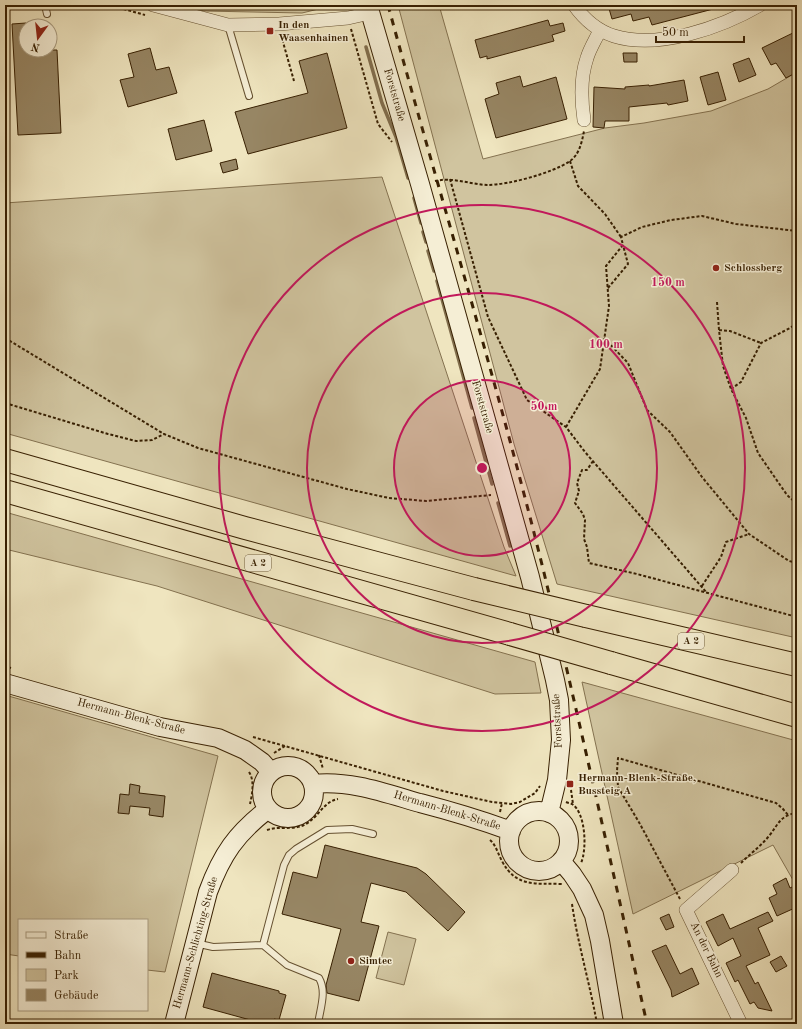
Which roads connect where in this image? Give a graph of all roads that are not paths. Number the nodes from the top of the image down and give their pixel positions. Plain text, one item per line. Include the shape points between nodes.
1 (45, 5) edge
2 (153, 5) edge
3 (574, 5) edge
4 (760, 5) edge
5 (369, 9) edge
6 (47, 14) dead end
7 (228, 25) junction
8 (600, 30) junction
9 (249, 96) dead end
10 (584, 120) road end
11 (5, 460) edge
12 (5, 491) edge
13 (797, 665) edge
14 (5, 683) edge
15 (797, 716) edge
16 (271, 772) junction
17 (313, 784) junction
18 (551, 806) junction
19 (268, 809) junction
20 (511, 830) junction
21 (373, 834) dead end
22 (732, 870) road end
23 (566, 875) junction
24 (195, 943) junction
25 (263, 945) junction
26 (174, 1024) edge
27 (318, 1024) edge
28 (614, 1024) edge
29 (741, 1024) edge

1 - 6 lane
2 - 7 street
3 - 8 street
4 - 8 street via 712,26 669,38 628,39
5 - 7 street via 348,18
5 - 18 main road, Forststraße via 530,577 555,680 561,740 560,760
7 - 9 lane
8 - 10 street via 587,58 583,74 581,96
11 - 13 highway, A 2, bridge via 474,589
12 - 15 highway, A 2, bridge
14 - 16 main road, Hermann-Blenk-Straße via 160,727 218,738 245,750
16 - 17 main road via 283,767 295,767 306,774
16 - 19 main road via 262,787
17 - 19 main road via 312,803 303,813 285,818
17 - 20 main road, Hermann-Blenk-Straße via 328,782 371,789
18 - 20 main road via 529,813 518,820
18 - 23 main road via 568,834
19 - 24 main road, Hermann-Schlichting-Straße via 245,828 223,857 208,892
20 - 23 main road via 509,845 515,859 526,868 548,869
21 - 25 lane via 352,829 328,830 289,855 284,865
22 - 29 street, An der Bahn via 686,910
23 - 28 main road via 582,889 594,915
24 - 25 lane via 213,947
24 - 26 main road, Hermann-Schlichting-Straße
25 - 27 lane via 287,965 320,978 323,996

